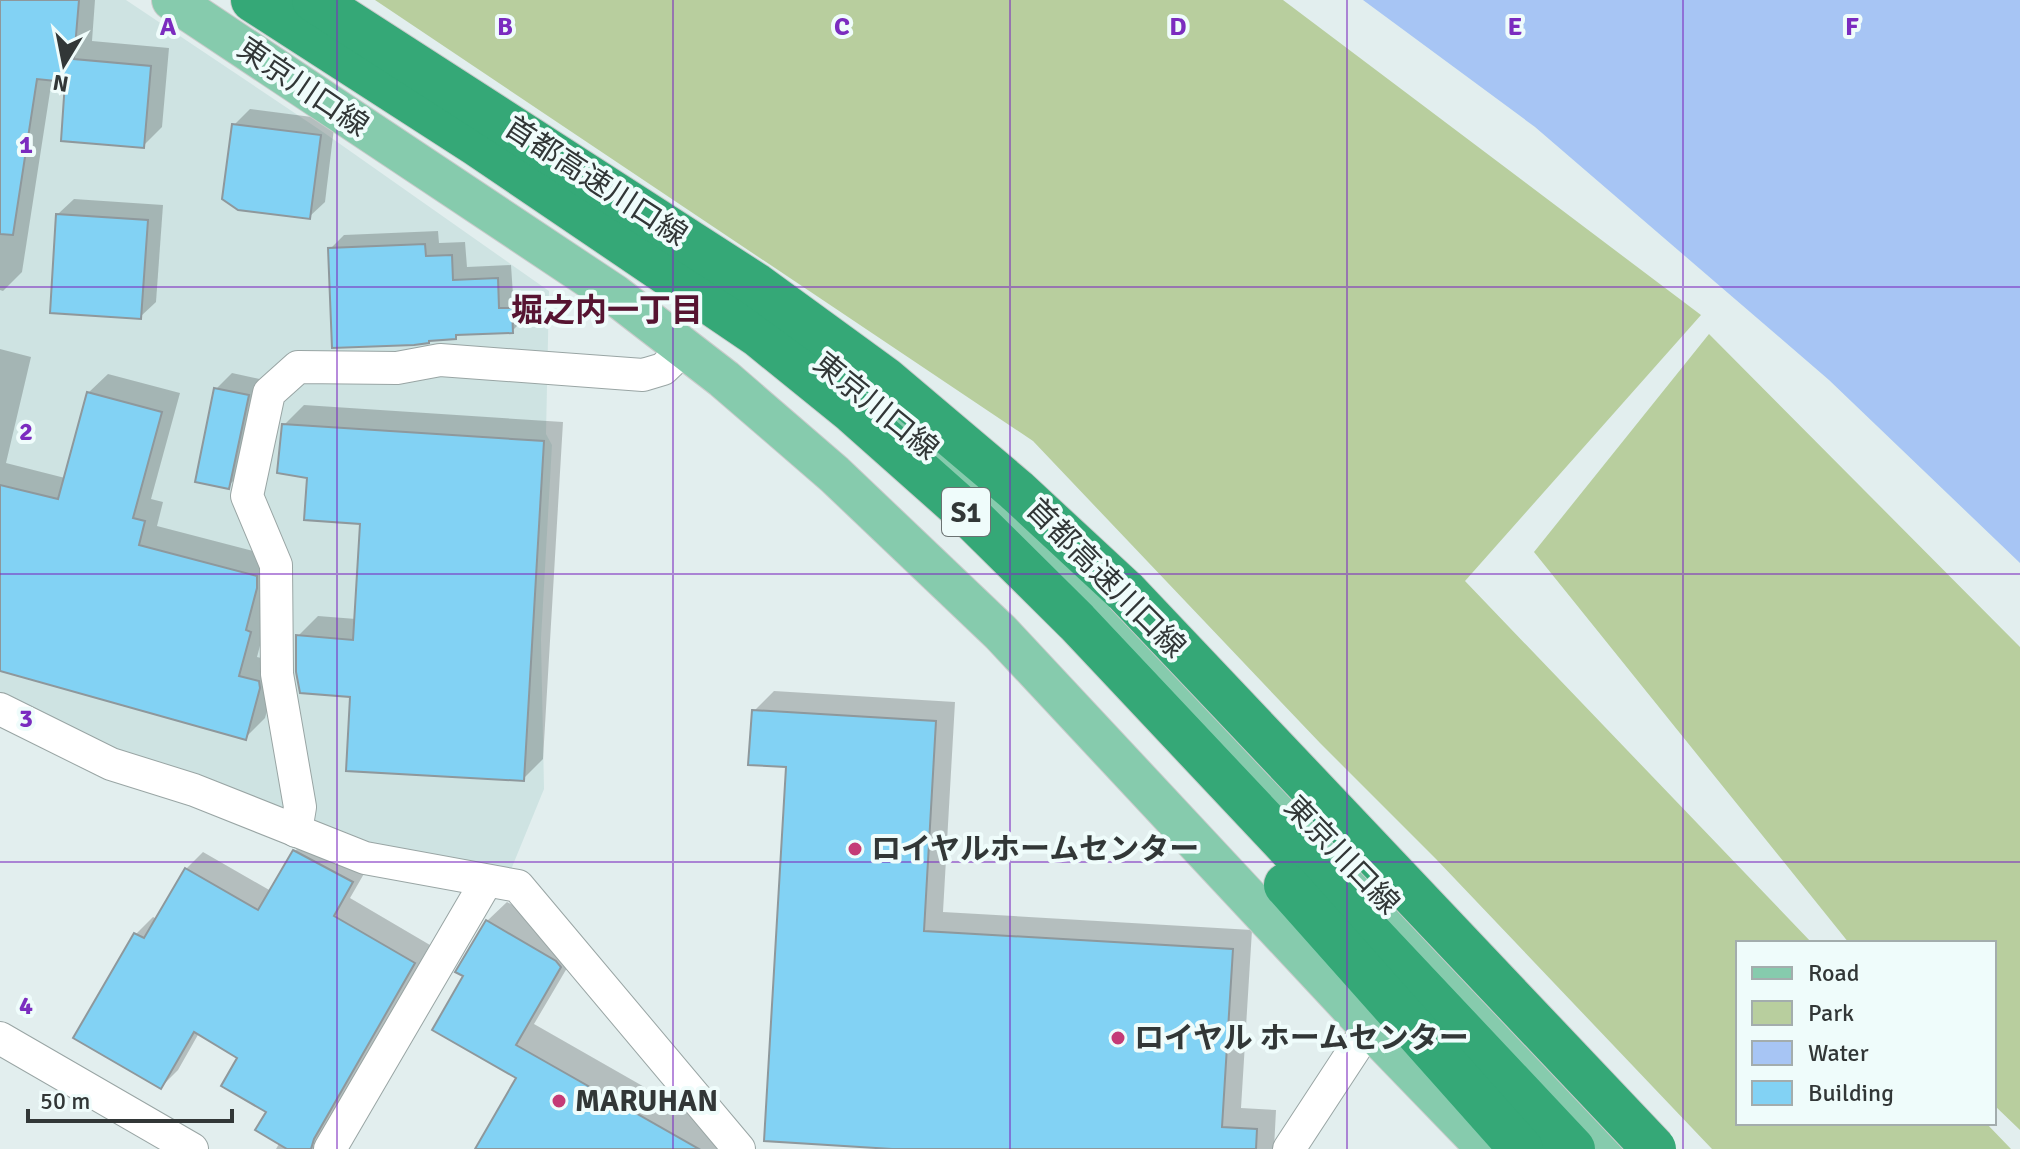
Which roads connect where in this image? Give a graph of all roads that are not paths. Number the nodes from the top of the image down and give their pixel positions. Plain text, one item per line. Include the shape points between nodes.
1 (172, 0) edge
2 (253, 0) edge
3 (287, 0) edge
4 (314, 0) edge
5 (685, 348) junction
6 (853, 412) junction
7 (1126, 592) junction
8 (0, 709) edge
9 (1316, 825) junction
10 (296, 831) junction
11 (486, 882) junction
12 (1369, 1027) junction
13 (0, 1038) edge
14 (192, 1149) edge
15 (330, 1149) edge
16 (739, 1149) edge
17 (1289, 1149) edge
18 (1487, 1149) edge
19 (1521, 1149) edge
20 (1573, 1149) edge
21 (1618, 1149) edge
22 (1637, 1149) edge
23 (1654, 1149) edge
24 (1675, 1149) edge

1 - 5 main road, 東京川口線 via 615,295
2 - 6 highway, 首都高速川口線 / S1 via 758,335
3 - 9 main road, 東京川口線 via 537,162 805,347 989,498
4 - 7 highway, 首都高速川口線 / S1 via 795,313 885,379 1005,480
5 - 10 street via 663,369 643,375 440,360 397,368 298,367 269,393 247,496 276,565 277,674 300,807
5 - 12 main road, 東京川口線 via 834,474 1001,633
6 - 19 highway
6 - 20 highway, 首都高速川口線 / S1 via 970,516 1077,622
7 - 22 highway, S1, bridge via 1174,663
7 - 23 highway, 首都高速川口線 / S1, bridge
8 - 10 street via 111,764
9 - 21 main road, 東京川口線
9 - 24 street via 1551,1028
10 - 11 street via 365,858
11 - 15 street
11 - 16 street via 518,886
12 - 17 street
12 - 18 main road, 東京川口線
13 - 14 street

